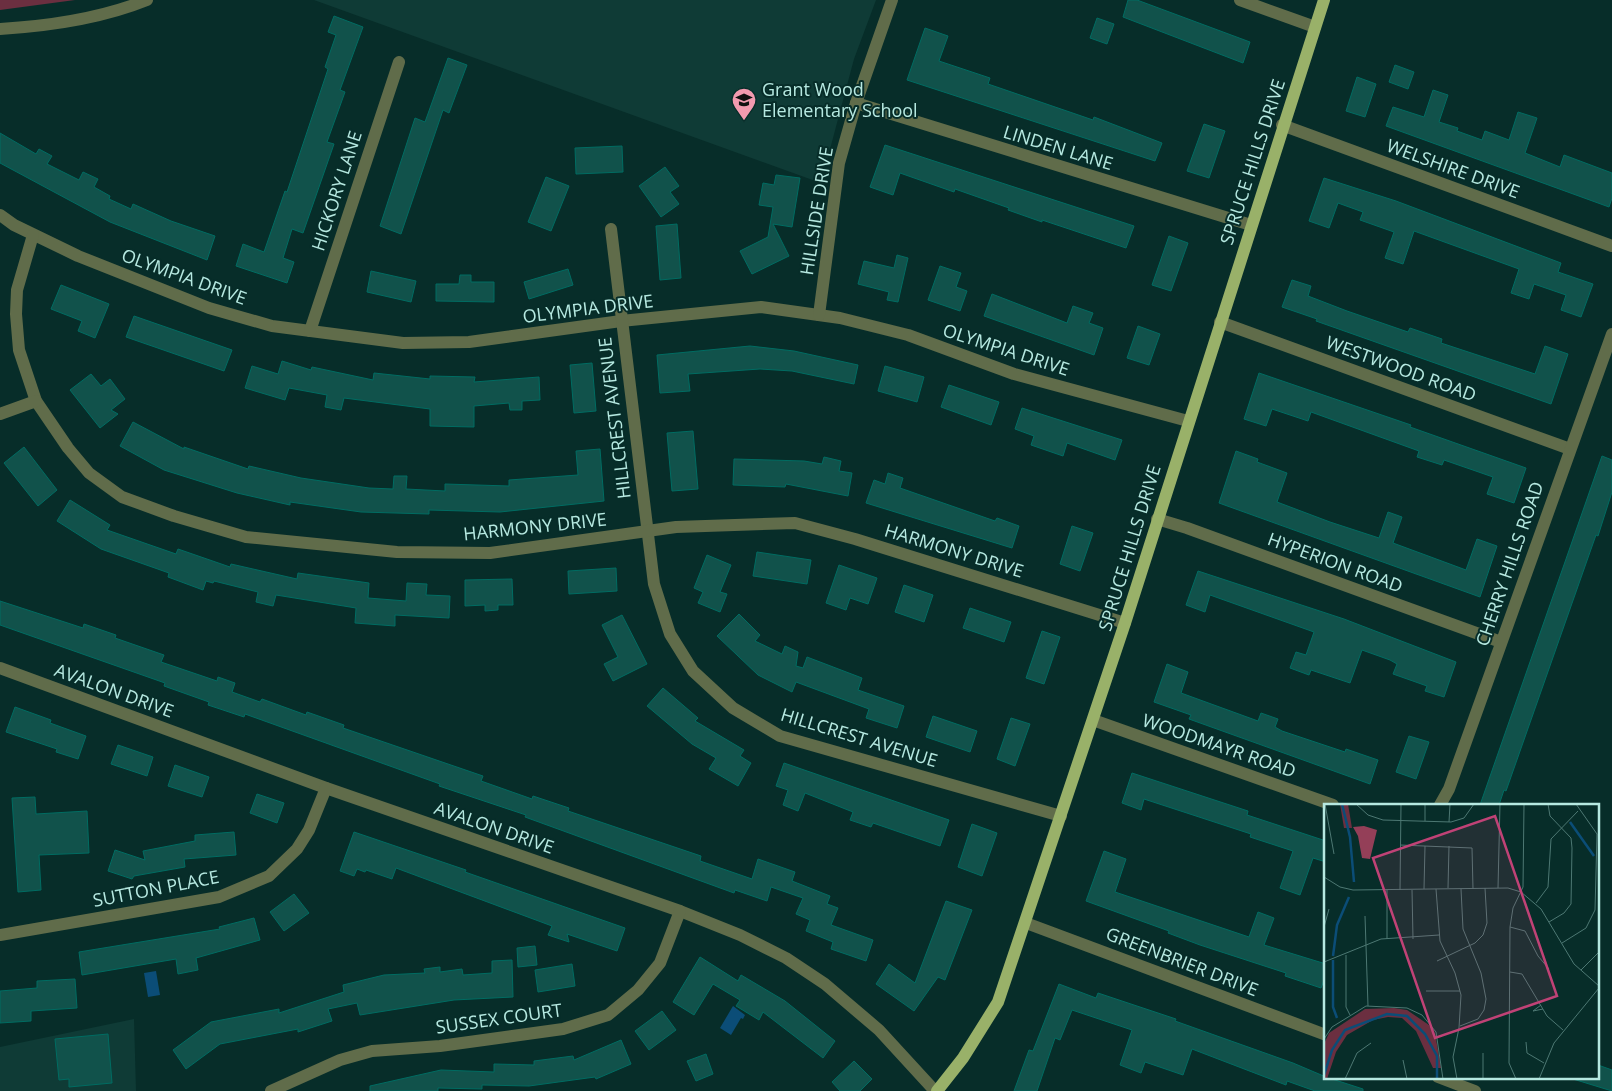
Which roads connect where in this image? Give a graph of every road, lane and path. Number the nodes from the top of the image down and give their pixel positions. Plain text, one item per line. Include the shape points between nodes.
1 (147, 0) edge
2 (892, 0) edge
3 (1240, 0) edge
4 (1324, 0) edge
5 (1315, 26) junction
6 (0, 29) edge
7 (399, 62) dead end
8 (856, 103) junction
9 (1282, 125) junction
10 (0, 215) edge
11 (1250, 224) junction
12 (611, 229) dead end
13 (33, 234) junction
14 (1612, 246) edge
15 (819, 315) junction
16 (621, 321) junction
17 (1220, 322) junction
18 (310, 331) junction
19 (1612, 334) edge
20 (36, 401) junction
21 (0, 414) edge
22 (1188, 421) junction
23 (1570, 449) junction
24 (1157, 520) junction
25 (646, 531) junction
26 (1125, 623) junction
27 (1501, 642) junction
28 (0, 668) edge
29 (1092, 720) junction
30 (326, 788) junction
31 (1330, 804) edge
32 (1441, 804) edge
33 (1061, 816) junction
34 (680, 911) junction
35 (1026, 923) junction
36 (0, 935) edge
37 (1324, 1034) edge
38 (1441, 1078) edge
39 (271, 1091) edge
40 (936, 1091) edge
41 (1475, 1091) edge

1 - 6 street via 122,10 44,27
2 - 8 street, HILLSIDE DRIVE
3 - 5 street
4 - 5 main road, SPRUCE HILLS DRIVE
5 - 9 main road, SPRUCE HILLS DRIVE
7 - 18 street, HICKORY LANE
8 - 11 street, LINDEN LANE
8 - 15 street, HILLSIDE DRIVE via 834,188
9 - 11 main road, SPRUCE HILLS DRIVE
9 - 14 street, WELSHIRE DRIVE
10 - 13 street, OLYMPIA DRIVE
11 - 17 main road, SPRUCE HILLS DRIVE
12 - 16 street, HILLCREST AVENUE
13 - 18 street, OLYMPIA DRIVE via 78,256 209,308 272,326
13 - 20 street, HARMONY DRIVE via 17,290 16,314 19,350
15 - 16 street, OLYMPIA DRIVE via 761,308
15 - 22 street, OLYMPIA DRIVE via 908,335 1014,374
16 - 18 street, OLYMPIA DRIVE via 469,342 403,343
16 - 25 street, HILLCREST AVENUE
17 - 22 main road, SPRUCE HILLS DRIVE
17 - 23 street, WESTWOOD ROAD
19 - 23 street, CHERRY HILLS ROAD
20 - 21 street
20 - 25 street, HARMONY DRIVE via 89,473 122,497 246,537 397,552 490,553
22 - 24 main road, SPRUCE HILLS DRIVE
23 - 27 street, CHERRY HILLS ROAD
24 - 26 main road, SPRUCE HILLS DRIVE
24 - 27 street, HYPERION ROAD
25 - 26 street, HARMONY DRIVE via 795,523
25 - 33 street, HILLCREST AVENUE via 654,584 670,634 693,671 733,708 780,736
26 - 29 main road, SPRUCE HILLS DRIVE
27 - 32 street, CHERRY HILLS ROAD
28 - 30 street, AVALON DRIVE
29 - 31 street, WOODMAYR ROAD
29 - 33 main road, SPRUCE HILLS DRIVE
30 - 34 street, AVALON DRIVE
30 - 36 street, SUTTON PLACE via 309,830 297,849 269,876 219,897
33 - 35 main road, SPRUCE HILLS DRIVE
34 - 39 street, SUSSEX COURT via 660,963 638,990 608,1015 563,1030 372,1051 340,1060
34 - 40 street, AVALON DRIVE via 756,942 825,984 879,1030
35 - 37 street, GREENBRIER DRIVE
35 - 40 main road, SPRUCE HILLS DRIVE via 998,1002 963,1058
38 - 41 street

